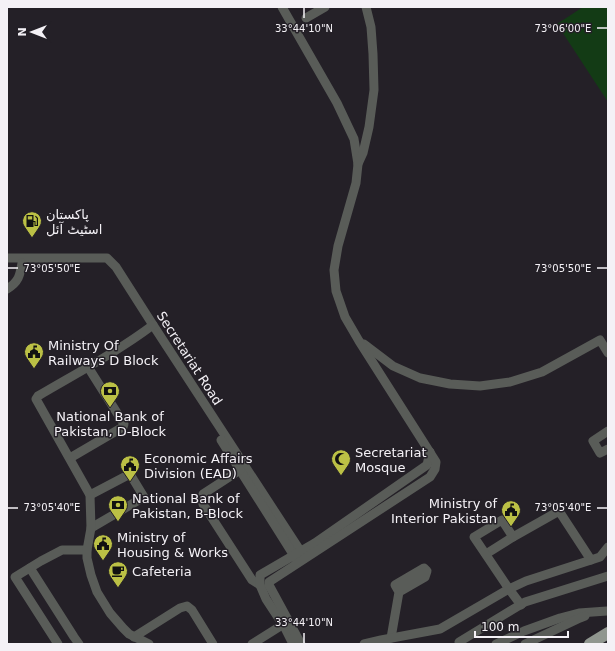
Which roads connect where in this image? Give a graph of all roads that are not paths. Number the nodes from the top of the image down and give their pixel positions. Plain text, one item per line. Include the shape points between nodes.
1 (282, 7) edge
2 (325, 7) edge
3 (366, 7) edge
4 (306, 18) dead end
5 (358, 164) junction
6 (7, 258) edge
7 (7, 263) edge
8 (22, 263) junction
9 (11, 283) edge
10 (7, 289) edge
11 (151, 326) junction
12 (359, 341) junction
13 (608, 353) edge
14 (88, 366) junction
15 (608, 431) edge
16 (608, 449) edge
17 (430, 452) junction
18 (70, 458) junction
19 (240, 470) junction
20 (90, 495) junction
21 (91, 528) junction
22 (512, 536) junction
23 (608, 547) edge
24 (87, 550) junction
25 (486, 554) junction
26 (300, 557) junction
27 (592, 560) junction
28 (30, 568) junction
29 (608, 576) edge
30 (260, 585) junction
31 (509, 589) junction
32 (399, 592) dead end
33 (521, 605) junction
34 (286, 623) junction
35 (608, 633) edge
36 (134, 636) junction
37 (391, 638) junction
38 (459, 642) dead end
39 (58, 644) edge
40 (79, 644) edge
41 (149, 644) edge
42 (213, 644) edge
43 (252, 644) edge
44 (293, 644) edge
45 (301, 644) edge
46 (364, 644) edge
47 (496, 644) edge
48 (525, 644) edge
49 (590, 644) edge

1 - 5 street via 354,138
2 - 4 street
3 - 5 street via 371,27 374,90 369,128
5 - 12 street via 356,183 338,246 334,270 336,291 345,317
6 - 11 street, Secretariat Road via 108,258
7 - 8 street, Secretariat Road
8 - 9 street via 20,275
8 - 11 street, Secretariat Road via 96,262 109,266
9 - 10 street via 14,285
11 - 14 street
11 - 19 street, Secretariat Road
11 - 26 street, Secretariat Road
12 - 13 street via 393,366 420,378 480,386 510,382 542,372 600,340
12 - 17 street
14 - 18 street via 36,399
14 - 18 street via 124,424
15 - 16 street via 593,442 600,453
17 - 26 street via 427,465 321,539
17 - 26 street via 436,462 430,477
18 - 20 street
19 - 26 street, Secretariat Road
19 - 30 street via 203,494 202,504 252,580
20 - 21 street
20 - 21 street via 130,474 144,497
21 - 24 street
22 - 25 street
22 - 25 street via 502,520 474,537
22 - 27 street via 559,511
23 - 27 street via 600,557
24 - 28 street via 62,550
24 - 36 street via 97,592 116,621
25 - 31 street
26 - 30 street via 260,575
26 - 34 street via 269,582
27 - 31 street
28 - 39 street via 15,577
28 - 40 street
29 - 33 street
30 - 34 street via 266,599
31 - 33 street
31 - 37 street via 440,629
32 - 37 street
33 - 38 street
34 - 43 street
34 - 44 street
34 - 45 street
35 - 49 main road
36 - 41 street
36 - 42 street via 187,606
37 - 46 street
47 - 48 street via 560,618 604,611 580,618

